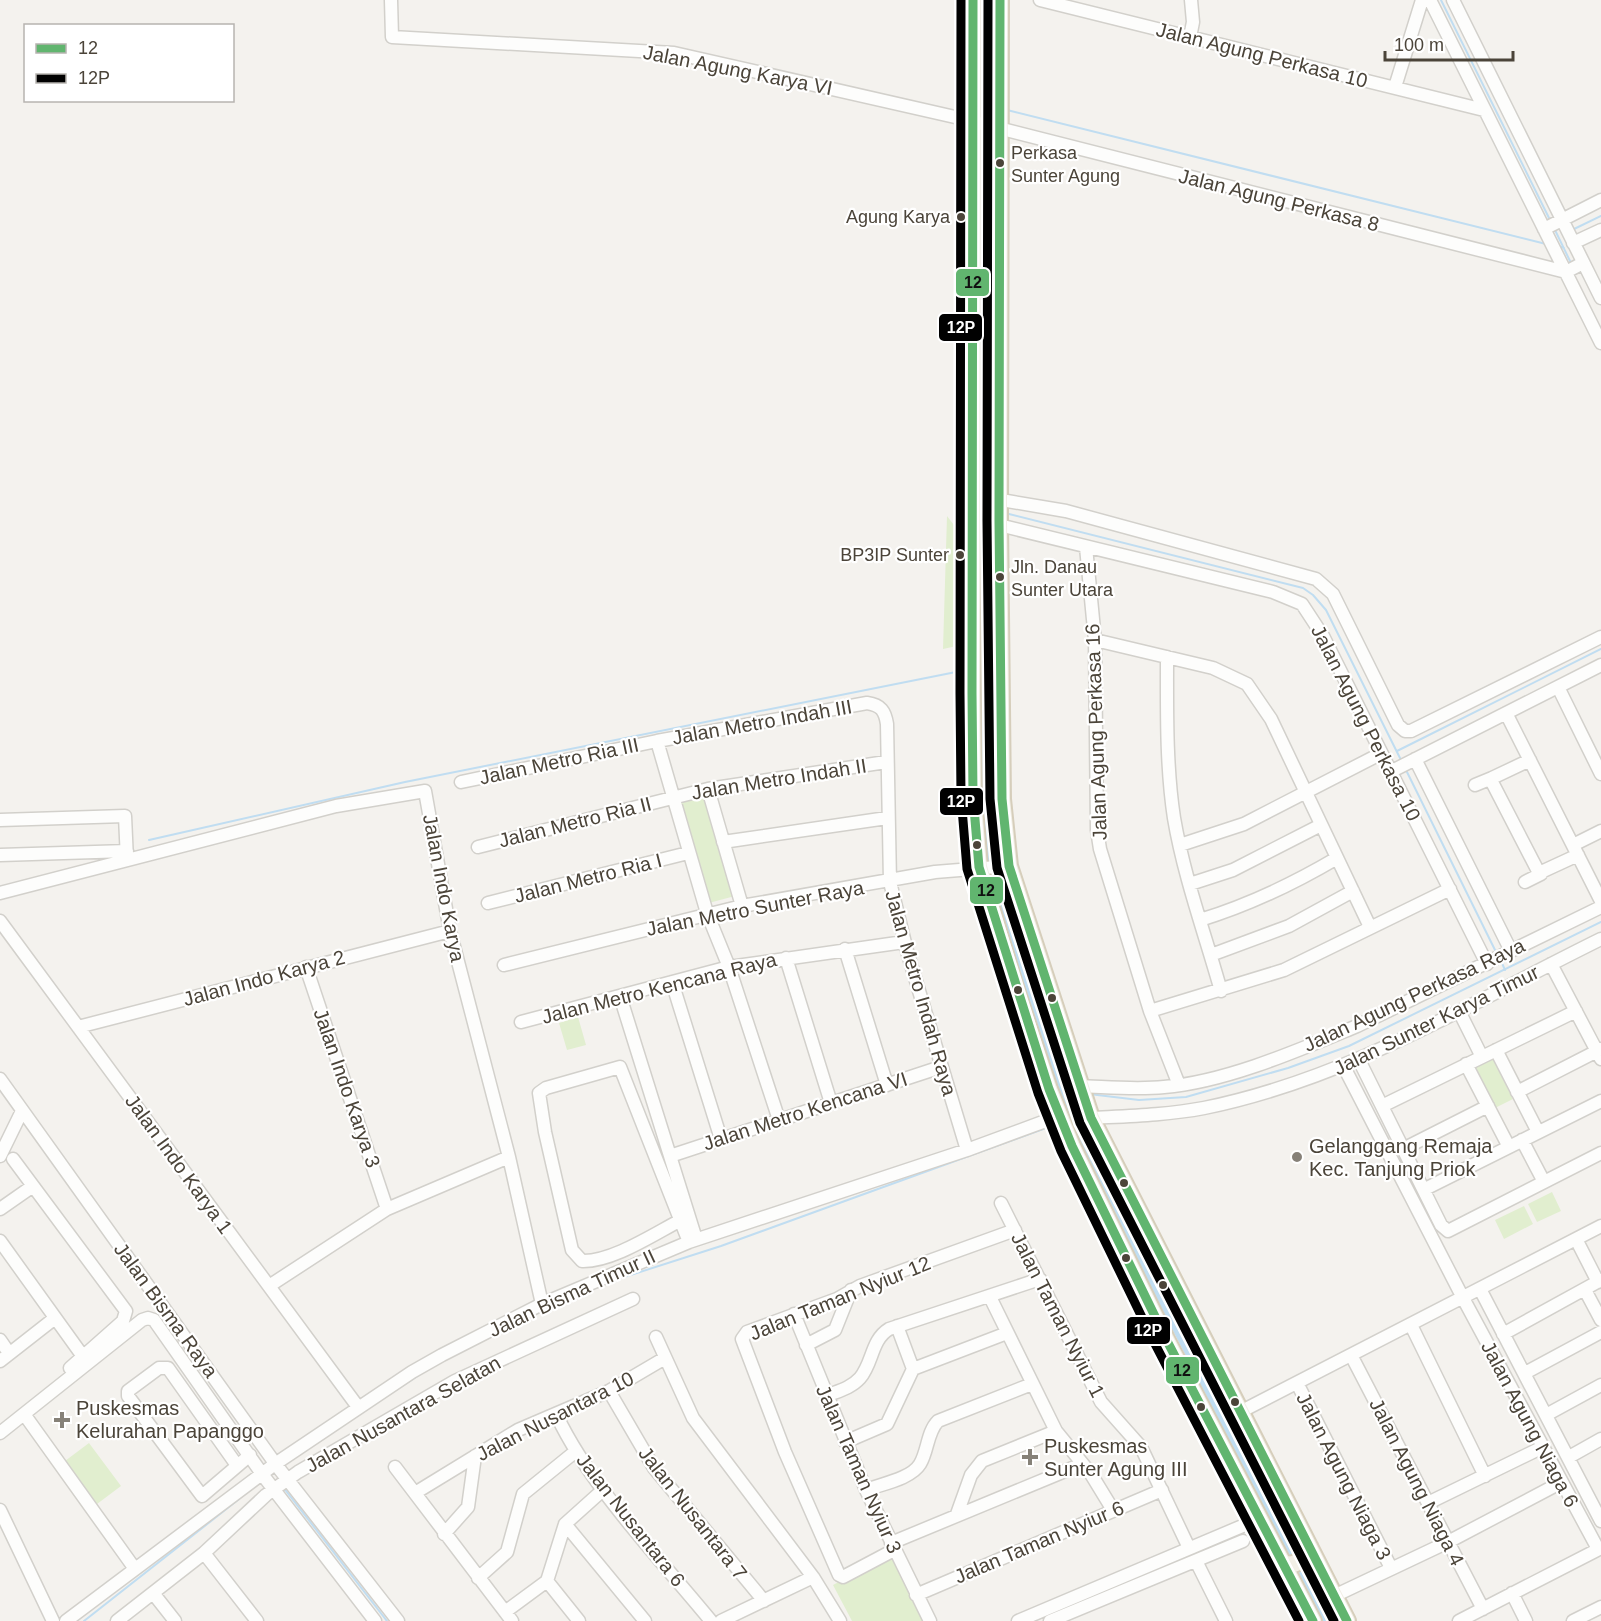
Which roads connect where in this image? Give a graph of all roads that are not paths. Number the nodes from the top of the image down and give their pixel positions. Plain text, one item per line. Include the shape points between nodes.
1 (391, 0) edge
2 (973, 0) edge
3 (1000, 0) edge
4 (1040, 0) edge
5 (1191, 0) edge
6 (1422, 0) edge
7 (1430, 0) edge
8 (1453, 0) edge
9 (1190, 37) junction
10 (1395, 87) junction
11 (1484, 110) junction
12 (975, 123) junction
13 (998, 127) junction
14 (1601, 200) edge
15 (1555, 224) junction
16 (1601, 230) edge
17 (1572, 241) junction
18 (1583, 262) junction
19 (1566, 272) junction
20 (1601, 298) edge
21 (1601, 343) edge
22 (974, 495) junction
23 (998, 510) junction
24 (1086, 547) junction
25 (1601, 637) edge
26 (1095, 640) junction
27 (1167, 657) junction
28 (1601, 665) edge
29 (1558, 687) junction
30 (867, 703) joint
31 (1506, 713) junction
32 (657, 741) junction
33 (1380, 754) junction
34 (1530, 760) junction
35 (886, 762) junction
36 (1401, 766) junction
37 (1601, 774) edge
38 (1492, 778) junction
39 (461, 782) dead end
40 (1475, 785) dead end
41 (708, 789) junction
42 (1307, 791) junction
43 (672, 797) junction
44 (887, 818) junction
45 (0, 820) edge
46 (1321, 825) junction
47 (1601, 831) edge
48 (723, 842) junction
49 (1180, 845) junction
50 (478, 847) dead end
51 (1575, 850) junction
52 (688, 853) junction
53 (0, 855) edge
54 (127, 855) junction
55 (1338, 858) junction
56 (1006, 866) junction
57 (982, 867) junction
58 (1541, 874) junction
59 (890, 882) junction
60 (1525, 882) dead end
61 (1190, 884) junction
62 (1450, 890) junction
63 (1353, 891) junction
64 (0, 893) edge
65 (1601, 901) edge
66 (488, 903) dead end
67 (741, 906) junction
68 (1601, 907) edge
69 (707, 913) junction
70 (1200, 920) junction
71 (0, 921) edge
72 (1370, 927) junction
73 (450, 930) junction
74 (1600, 941) edge
75 (904, 942) junction
76 (845, 949) junction
77 (1211, 956) junction
78 (786, 958) junction
79 (1499, 958) junction
80 (1551, 963) junction
81 (504, 965) dead end
82 (306, 967) junction
83 (729, 967) junction
84 (672, 982) junction
85 (1221, 991) junction
86 (620, 996) junction
87 (1150, 1011) junction
88 (1459, 1011) junction
89 (1576, 1011) junction
90 (521, 1022) dead end
91 (78, 1027) junction
92 (1496, 1050) junction
93 (1600, 1053) edge
94 (1482, 1057) junction
95 (1359, 1060) junction
96 (1466, 1064) junction
97 (941, 1067) junction
98 (1344, 1067) junction
99 (0, 1079) edge
100 (887, 1085) junction
101 (1179, 1085) junction
102 (1081, 1089) junction
103 (1517, 1092) junction
104 (1601, 1101) edge
105 (831, 1103) junction
106 (1384, 1105) junction
107 (1488, 1107) junction
108 (22, 1112) junction
109 (1090, 1116) junction
110 (779, 1120) junction
111 (1062, 1124) junction
112 (1538, 1132) junction
113 (721, 1139) junction
114 (1522, 1140) junction
115 (1509, 1147) junction
116 (1405, 1148) junction
117 (967, 1150) junction
118 (1601, 1154) edge
119 (670, 1155) junction
120 (0, 1156) edge
121 (509, 1157) junction
122 (14, 1159) dead end
123 (1544, 1182) junction
124 (33, 1186) junction
125 (1425, 1189) junction
126 (1001, 1203) dead end
127 (0, 1209) edge
128 (387, 1209) junction
129 (681, 1220) junction
130 (1601, 1226) edge
131 (1015, 1230) junction
132 (1576, 1239) junction
133 (693, 1240) junction
134 (0, 1242) edge
135 (624, 1250) junction
136 (628, 1266) junction
137 (1040, 1279) junction
138 (1600, 1281) edge
139 (269, 1286) junction
140 (1480, 1289) junction
141 (851, 1290) junction
142 (1585, 1290) junction
143 (990, 1297) junction
144 (1463, 1298) junction
145 (633, 1299) dead end
146 (542, 1304) junction
147 (794, 1314) junction
148 (56, 1318) junction
149 (1601, 1320) edge
150 (1411, 1325) junction
151 (897, 1326) junction
152 (1601, 1332) edge
153 (1007, 1333) junction
154 (1503, 1334) junction
155 (656, 1337) dead end
156 (0, 1340) edge
157 (806, 1345) junction
158 (1352, 1355) junction
159 (4, 1357) edge
160 (665, 1358) junction
161 (86, 1361) junction
162 (913, 1369) junction
163 (1525, 1373) junction
164 (1297, 1383) junction
165 (1032, 1384) junction
166 (1601, 1385) edge
167 (609, 1391) junction
168 (826, 1396) junction
169 (358, 1407) junction
170 (1240, 1412) junction
171 (24, 1414) junction
172 (1546, 1415) junction
173 (557, 1416) junction
174 (0, 1426) edge
175 (1056, 1431) junction
176 (0, 1433) edge
177 (1601, 1439) edge
178 (846, 1442) junction
179 (1543, 1447) junction
180 (576, 1451) junction
181 (250, 1455) junction
182 (476, 1456) junction
183 (1569, 1457) junction
184 (236, 1464) junction
185 (1082, 1464) junction
186 (276, 1465) junction
187 (395, 1467) dead end
188 (1485, 1476) junction
189 (276, 1481) junction
190 (1560, 1483) junction
191 (604, 1489) junction
192 (866, 1490) junction
193 (1162, 1491) junction
194 (414, 1494) junction
195 (202, 1496) junction
196 (1428, 1503) junction
197 (0, 1510) edge
198 (1113, 1510) junction
199 (213, 1511) junction
200 (957, 1514) junction
201 (1259, 1519) junction
202 (1601, 1521) edge
203 (565, 1524) junction
204 (444, 1534) junction
205 (1243, 1541) dead end
206 (1448, 1542) junction
207 (892, 1547) junction
208 (1189, 1548) junction
209 (1599, 1548) edge
210 (204, 1553) junction
211 (1196, 1561) junction
212 (1301, 1567) junction
213 (1391, 1568) junction
214 (135, 1569) junction
215 (813, 1577) junction
216 (478, 1578) junction
217 (548, 1581) junction
218 (153, 1593) junction
219 (1512, 1593) junction
220 (916, 1594) junction
221 (1334, 1596) junction
222 (764, 1601) junction
223 (1601, 1607) edge
224 (1483, 1609) junction
225 (508, 1617) edge
226 (53, 1621) edge
227 (66, 1621) edge
228 (117, 1621) edge
229 (175, 1621) edge
230 (257, 1621) edge
231 (375, 1621) edge
232 (398, 1621) edge
233 (579, 1621) edge
234 (645, 1621) edge
235 (711, 1621) edge
236 (722, 1621) edge
237 (840, 1621) edge
238 (930, 1621) edge
239 (1018, 1621) edge
240 (1050, 1621) edge
241 (1226, 1621) edge
242 (1313, 1621) edge
243 (1347, 1621) edge
244 (1459, 1621) edge
245 (1526, 1621) edge
246 (1573, 1621) edge

1 - 12 street, Jalan Agung Karya VI via 392,37 657,51
2 - 12 main road
3 - 13 main road
4 - 9 street, Jalan Agung Perkasa 10
5 - 9 street
6 - 10 street
7 - 11 street
8 - 15 street
9 - 10 street, Jalan Agung Perkasa 10
10 - 11 street, Jalan Agung Perkasa 10
11 - 15 street
12 - 13 street, Jalan Agung Perkasa 8
12 - 22 main road
13 - 19 street, Jalan Agung Perkasa 8
13 - 23 main road
14 - 15 street
15 - 17 street
15 - 19 street via 1552,246
16 - 17 street
17 - 18 street
18 - 19 street
18 - 20 street
19 - 21 street
22 - 23 street, Jalan Agung Perkasa 10
22 - 57 main road via 973,796
23 - 24 street, Jalan Agung Perkasa 10
23 - 25 street, Jalan Agung Perkasa 10 via 1066,511 1323,583 1333,594 1398,725 1405,731
23 - 56 main road
24 - 26 street, Jalan Agung Perkasa 16
24 - 33 street, Jalan Agung Perkasa 10 via 1273,592 1302,604 1340,667
26 - 27 street
26 - 87 street, Jalan Agung Perkasa 16 via 1097,830 1103,863
27 - 42 street via 1213,668 1247,684 1271,719
27 - 49 street via 1171,780
28 - 29 street
29 - 31 street
29 - 37 street
30 - 32 street, Jalan Metro Indah III
30 - 35 street, Jalan Metro Indah Raya via 876,704 886,713
31 - 34 street
31 - 36 street
32 - 39 street, Jalan Metro Ria III
32 - 43 street
33 - 36 street, Jalan Agung Perkasa 10
33 - 42 street
34 - 38 street
34 - 51 street
35 - 41 street, Jalan Metro Indah II
35 - 44 street, Jalan Metro Indah Raya
36 - 62 street, Jalan Agung Perkasa 10
36 - 79 street, Jalan Agung Perkasa 10
38 - 40 street
38 - 58 street via 1536,871
41 - 43 street, Jalan Metro Indah II
41 - 48 street
42 - 46 street
42 - 49 street via 1244,824
43 - 50 street, Jalan Metro Ria II
43 - 52 street
44 - 48 street
44 - 59 street, Jalan Metro Indah Raya
45 - 54 street via 125,816
46 - 55 street
46 - 61 street via 1233,870
47 - 51 street
48 - 67 street
49 - 61 street
51 - 58 street
51 - 65 street
52 - 66 street, Jalan Metro Ria I
52 - 69 street
53 - 54 street
54 - 64 street, Jalan Indo Karya
54 - 73 street, Jalan Indo Karya via 336,806 425,791
55 - 63 street
55 - 70 street via 1243,907
56 - 57 street, Jalan Metro Sunter Raya
56 - 102 main road
57 - 59 street, Jalan Metro Sunter Raya
57 - 111 main road via 1015,987
58 - 60 street
59 - 67 street, Jalan Metro Sunter Raya
59 - 75 street, Jalan Metro Indah Raya
61 - 70 street
62 - 72 street
62 - 79 street, Jalan Agung Perkasa 10
63 - 72 street
63 - 77 street via 1289,926
67 - 69 street, Jalan Metro Sunter Raya
68 - 79 street, Jalan Agung Perkasa Raya
69 - 81 street, Jalan Metro Sunter Raya
69 - 83 street
70 - 77 street
71 - 91 street, Jalan Indo Karya 1
72 - 85 street via 1284,970
73 - 82 street, Jalan Indo Karya 2
73 - 121 street, Jalan Indo Karya
74 - 80 street, Jalan Sunter Karya Timur
75 - 76 street, Jalan Metro Kencana Raya
75 - 97 street, Jalan Metro Indah Raya
76 - 78 street, Jalan Metro Kencana Raya
76 - 100 street
77 - 85 street
78 - 83 street, Jalan Metro Kencana Raya
78 - 105 street
79 - 101 street, Jalan Agung Perkasa Raya via 1318,1042 1205,1081
80 - 88 street, Jalan Sunter Karya Timur
80 - 89 street
82 - 91 street, Jalan Indo Karya 2
82 - 128 street, Jalan Indo Karya 3
83 - 84 street, Jalan Metro Kencana Raya
83 - 110 street
84 - 86 street, Jalan Metro Kencana Raya
84 - 113 street
85 - 87 street
86 - 90 street, Jalan Metro Kencana Raya
86 - 119 street
87 - 101 street, Jalan Agung Perkasa 16
88 - 94 street
88 - 95 street, Jalan Sunter Karya Timur
89 - 92 street
89 - 93 street
91 - 139 street, Jalan Indo Karya 1
92 - 94 street
92 - 103 street
93 - 103 street
94 - 96 street
95 - 98 street, Jalan Sunter Karya Timur
95 - 106 street
96 - 106 street
96 - 107 street
97 - 100 street, Jalan Metro Kencana VI
97 - 117 street, Jalan Metro Indah Raya
98 - 109 street, Jalan Sunter Karya Timur via 1203,1108
98 - 144 street, Jalan Agung Niaga 6
99 - 108 street, Jalan Bisma Raya
100 - 105 street, Jalan Metro Kencana VI
101 - 102 street, Jalan Agung Perkasa Raya
102 - 109 main road
103 - 112 street
104 - 112 street
105 - 110 street, Jalan Metro Kencana VI
106 - 116 street
107 - 115 street
107 - 116 street
108 - 120 street
108 - 186 street, Jalan Bisma Raya
109 - 170 main road
110 - 113 street, Jalan Metro Kencana VI
111 - 117 street, Jalan Bisma Timur II
111 - 201 main road
112 - 114 street
113 - 119 street, Jalan Metro Kencana VI
114 - 115 street
114 - 123 street
115 - 125 street
116 - 125 street
117 - 133 street, Jalan Bisma Timur II
118 - 123 street
119 - 133 street
121 - 128 street
121 - 146 street, Jalan Indo Karya
122 - 124 street
123 - 125 street via 1448,1231
124 - 127 street
124 - 161 street via 124,1305 123,1321
126 - 131 street, Jalan Taman Nyiur 1
128 - 139 street
129 - 133 street
129 - 135 street
129 - 135 street via 620,1068 546,1088 539,1098 572,1250 585,1262
130 - 132 street
131 - 137 street, Jalan Taman Nyiur 1
131 - 141 street, Jalan Taman Nyiur 12
132 - 138 street
132 - 140 street
133 - 136 street, Jalan Bisma Timur II
134 - 148 street
135 - 136 street
136 - 146 street, Jalan Bisma Timur II
137 - 143 street
137 - 193 street, Jalan Taman Nyiur 1 via 1101,1402 1136,1439
138 - 142 street
139 - 169 street, Jalan Indo Karya 1
140 - 144 street
140 - 154 street
141 - 147 street, Jalan Taman Nyiur 12
141 - 157 street via 835,1330
142 - 149 street
142 - 154 street
143 - 151 street
143 - 153 street
144 - 150 street
144 - 179 street, Jalan Agung Niaga 6
145 - 189 street, Jalan Nusantara Selatan via 454,1381
146 - 169 street, Jalan Bisma Timur II via 442,1355
147 - 157 street, Jalan Taman Nyiur 3
147 - 207 street, Jalan Taman Nyiur 12 via 747,1332 742,1342 785,1452 839,1575 843,1577
148 - 159 street
148 - 161 street
150 - 158 street
150 - 188 street
151 - 162 street
151 - 168 street via 879,1337 859,1379
152 - 163 street
153 - 162 street
153 - 165 street
154 - 163 street
155 - 160 street
156 - 159 street
157 - 168 street, Jalan Taman Nyiur 3
158 - 164 street
158 - 196 street, Jalan Agung Niaga 4
160 - 167 street, Jalan Nusantara 10
160 - 215 street via 693,1418
161 - 171 street, Jalan Bisma Raya
161 - 174 street
161 - 181 street, Jalan Bisma Raya via 142,1320 154,1320
162 - 178 street via 887,1424
163 - 172 street
164 - 170 street
164 - 213 street, Jalan Agung Niaga 3
165 - 175 street
165 - 192 street via 938,1421 916,1469
166 - 172 street
167 - 173 street, Jalan Nusantara 10
167 - 222 street, Jalan Nusantara 7 via 654,1468
168 - 178 street, Jalan Taman Nyiur 3
169 - 186 street, Jalan Bisma Timur II
170 - 212 main road
171 - 176 street, Jalan Bisma Raya
171 - 214 street
172 - 183 street
173 - 180 street, Jalan Nusantara 6
173 - 182 street, Jalan Nusantara 10 via 518,1430
175 - 185 street
175 - 200 street via 982,1461 971,1475
177 - 183 street
178 - 192 street, Jalan Taman Nyiur 3
179 - 188 street
179 - 190 street, Jalan Agung Niaga 6
180 - 191 street, Jalan Nusantara 6
180 - 216 street via 523,1494 507,1552
181 - 184 street
181 - 189 street, Jalan Bisma Raya
182 - 194 street, Jalan Nusantara 10
182 - 204 street via 468,1508
183 - 202 street
184 - 195 street via 236,1470
184 - 195 street via 168,1368 159,1368 128,1391
185 - 198 street
185 - 200 street
186 - 189 street, Jalan Bisma Timur II
187 - 194 street
188 - 196 street
189 - 199 street, Jalan Bisma Timur II
189 - 210 street
189 - 231 street, Jalan Bisma Raya
189 - 232 street, Jalan Bisma Raya
190 - 206 street
190 - 209 street, Jalan Agung Niaga 6
191 - 203 street
191 - 235 street, Jalan Nusantara 6
192 - 207 street, Jalan Taman Nyiur 3
193 - 198 street, Jalan Taman Nyiur 6
193 - 208 street, Jalan Taman Nyiur 1
194 - 204 street
195 - 199 street
196 - 206 street, Jalan Agung Niaga 4
197 - 226 street
198 - 220 street, Jalan Taman Nyiur 6
199 - 214 street, Jalan Bisma Timur II
200 - 207 street
201 - 208 street
201 - 212 main road
203 - 217 street
203 - 234 street
204 - 216 street
205 - 211 street
206 - 213 street
206 - 224 street, Jalan Agung Niaga 4
207 - 220 street, Jalan Taman Nyiur 3
208 - 239 street
209 - 219 street
210 - 218 street
210 - 230 street
211 - 240 street
211 - 241 street
212 - 221 main road
212 - 242 main road
213 - 221 street
214 - 227 street, Jalan Bisma Timur II
215 - 222 street
215 - 237 street
216 - 225 street
217 - 225 street
217 - 233 street
218 - 228 street
218 - 229 street
219 - 224 street
219 - 245 street
220 - 238 street, Jalan Taman Nyiur 3
221 - 243 main road
222 - 236 street
223 - 246 street
224 - 244 street

